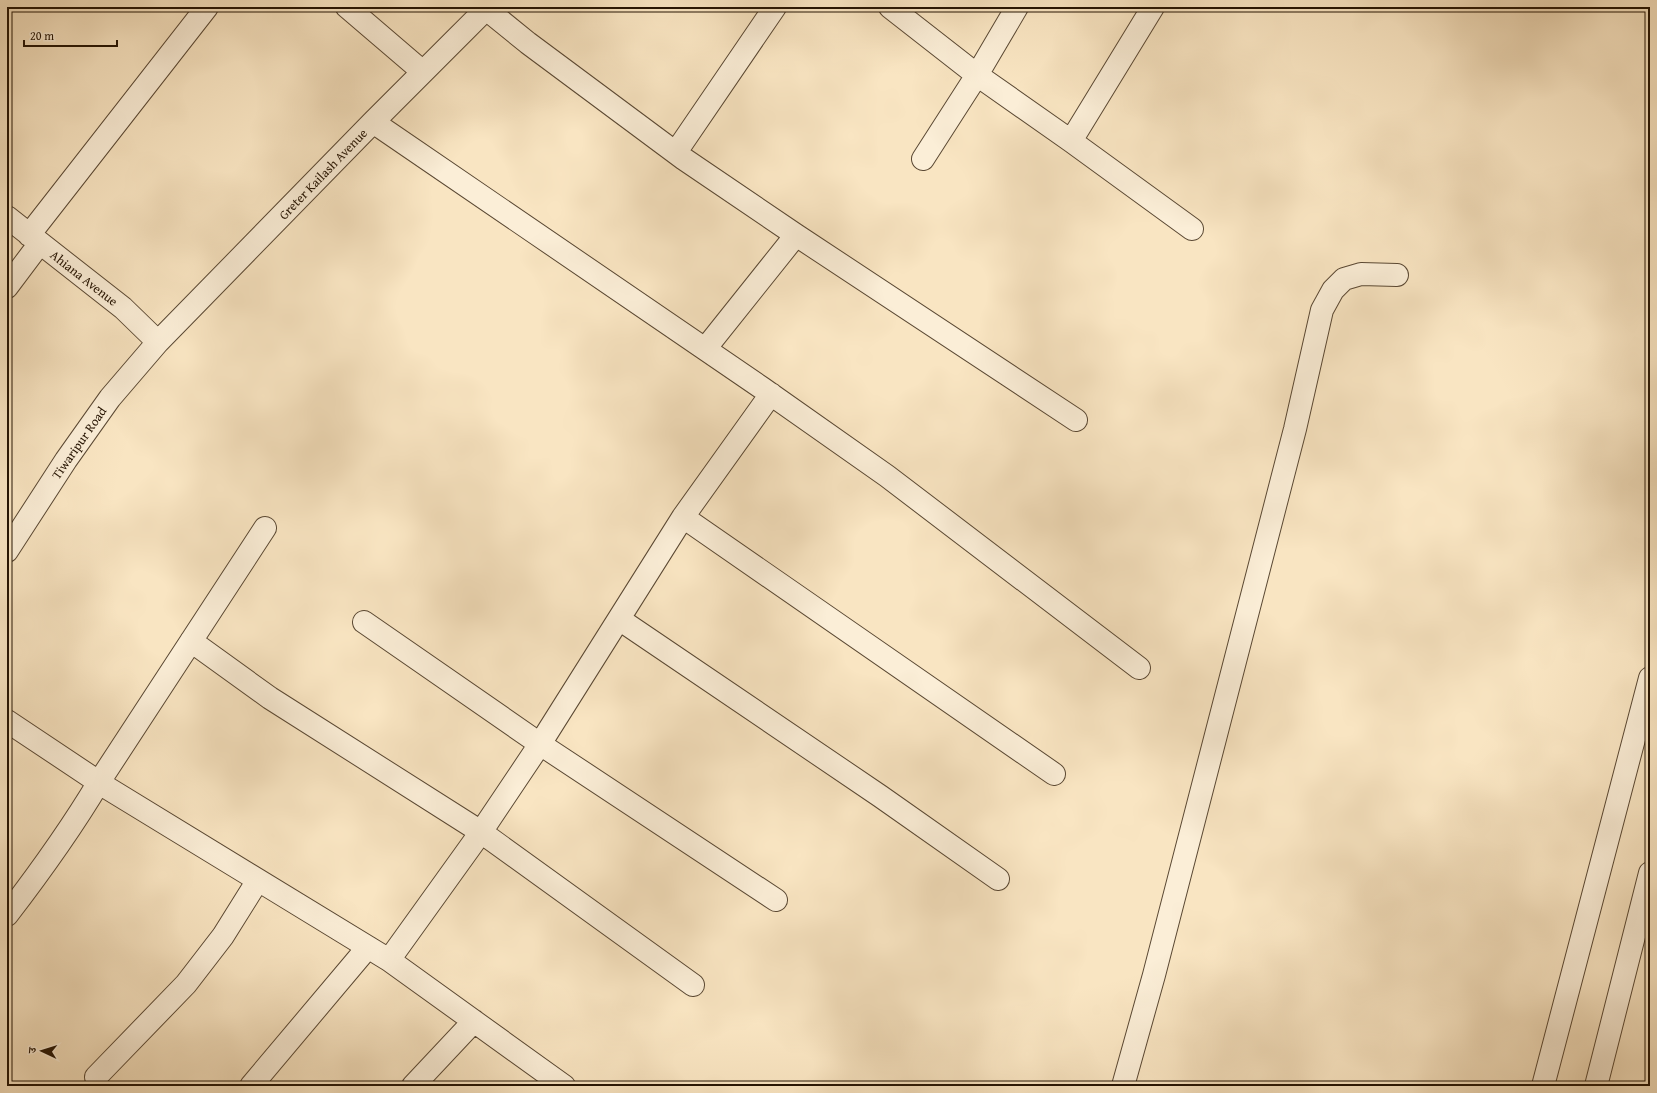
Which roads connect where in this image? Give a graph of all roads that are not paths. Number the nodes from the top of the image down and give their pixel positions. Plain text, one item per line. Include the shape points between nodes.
1 (207, 7) edge
2 (347, 7) edge
3 (775, 7) edge
4 (890, 7) edge
5 (1017, 7) edge
6 (1153, 7) edge
7 (487, 8) edge
8 (423, 72) junction
9 (977, 75) junction
10 (373, 122) junction
11 (1071, 141) junction
12 (676, 152) junction
13 (923, 159) dead end
14 (7, 217) edge
15 (1192, 229) dead end
16 (796, 235) junction
17 (35, 239) junction
18 (1397, 275) dead end
19 (7, 287) edge
20 (158, 342) junction
21 (705, 349) junction
22 (771, 394) junction
23 (1076, 420) dead end
24 (683, 517) junction
25 (265, 528) dead end
26 (7, 551) edge
27 (619, 619) junction
28 (364, 622) dead end
29 (191, 641) junction
30 (1139, 668) dead end
31 (1650, 678) edge
32 (7, 721) edge
33 (540, 744) junction
34 (1054, 774) dead end
35 (99, 782) junction
36 (480, 832) junction
37 (1650, 873) edge
38 (258, 880) junction
39 (998, 880) dead end
40 (776, 900) dead end
41 (7, 915) edge
42 (368, 947) junction
43 (389, 960) junction
44 (693, 985) dead end
45 (474, 1021) junction
46 (96, 1077) dead end
47 (250, 1086) edge
48 (413, 1086) edge
49 (564, 1086) edge
50 (1123, 1086) edge
51 (1543, 1086) edge
52 (1596, 1086) edge

1 - 17 street
2 - 8 street
3 - 12 street
4 - 9 street
5 - 9 street
6 - 11 street
7 - 8 street, Greter Kailash Avenue
7 - 12 street via 528,43
8 - 10 street, Greter Kailash Avenue
9 - 11 street
9 - 13 street
10 - 20 street, Greter Kailash Avenue
10 - 21 street
11 - 15 street
12 - 16 street
14 - 17 street, Ahiana Avenue
16 - 21 street
16 - 23 street
17 - 19 street
17 - 20 street, Ahiana Avenue via 123,308
18 - 50 street via 1361,274 1344,279 1333,290 1322,310 1296,428
20 - 26 street, Tiwaripur Road via 110,398
21 - 22 street
22 - 24 street
22 - 30 street via 887,476
24 - 27 street
24 - 34 street
25 - 29 street
27 - 33 street
27 - 39 street via 880,796
28 - 33 street
29 - 35 street
29 - 36 street via 270,698
31 - 51 street
32 - 35 street
33 - 36 street
33 - 40 street
35 - 38 street
35 - 41 street via 49,860
36 - 43 street
36 - 44 street
37 - 52 street
38 - 42 street
38 - 46 street via 224,936 186,984
42 - 43 street
42 - 47 street
43 - 45 street
45 - 48 street
45 - 49 street

